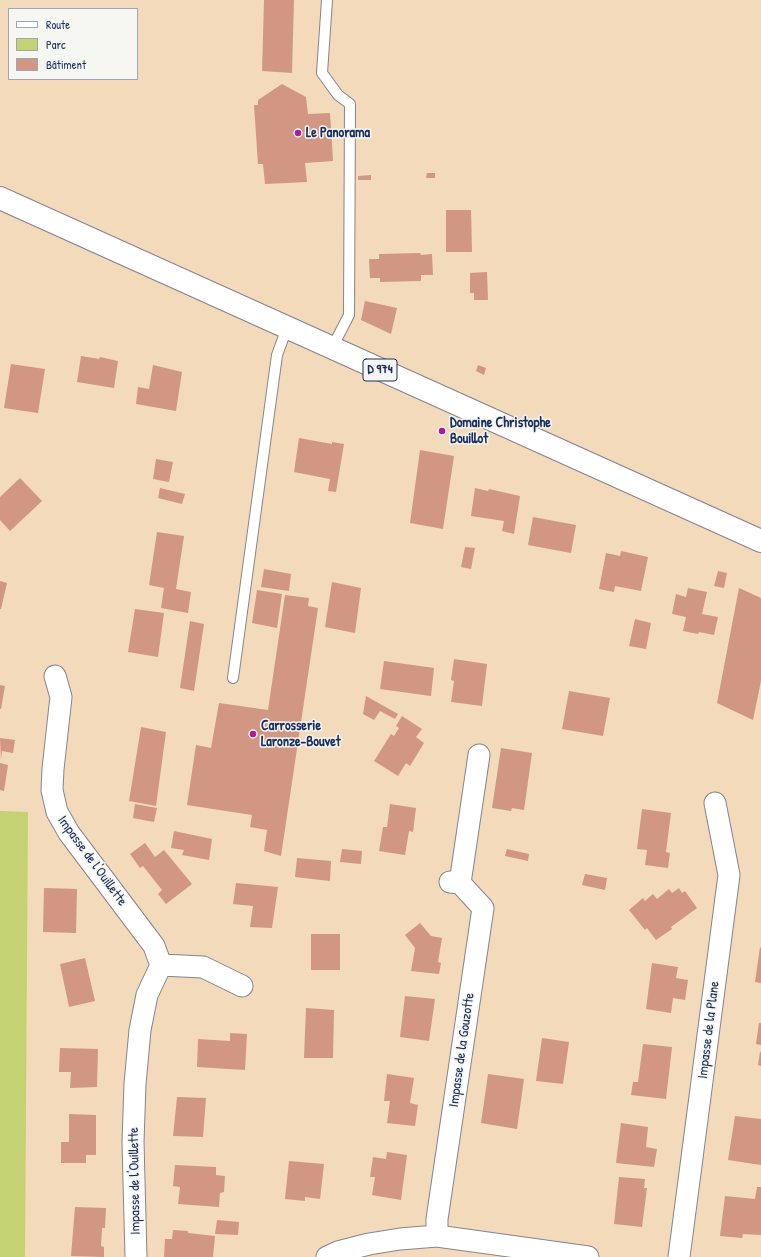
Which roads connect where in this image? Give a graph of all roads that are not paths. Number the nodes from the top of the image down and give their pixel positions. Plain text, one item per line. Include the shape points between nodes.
1 (327, 0) edge
2 (0, 198) edge
3 (287, 328) junction
4 (332, 348) junction
5 (761, 541) edge
6 (55, 676) dead end
7 (233, 678) dead end
8 (479, 756) dead end
9 (715, 803) dead end
10 (161, 966) junction
11 (242, 986) dead end
12 (437, 1236) junction
13 (136, 1257) edge
14 (327, 1257) edge
15 (588, 1257) edge
16 (679, 1257) edge

1 - 4 lane via 322,73 338,95 350,104 348,315
2 - 3 main road, D 974
3 - 4 main road, D 974
3 - 7 lane via 277,355
4 - 5 main road, D 974
6 - 10 street, Impasse de l'Ouillette via 61,697 52,790 57,812 69,832 154,946
8 - 12 street, Impasse de la Gouzotte via 455,882 483,908 437,1219
9 - 16 street, Impasse de la Plane via 729,874
10 - 11 street via 203,967
10 - 13 street, Impasse de l'Ouillette via 147,995 140,1030 135,1084 133,1142
12 - 14 street via 400,1238 338,1252
12 - 15 street

